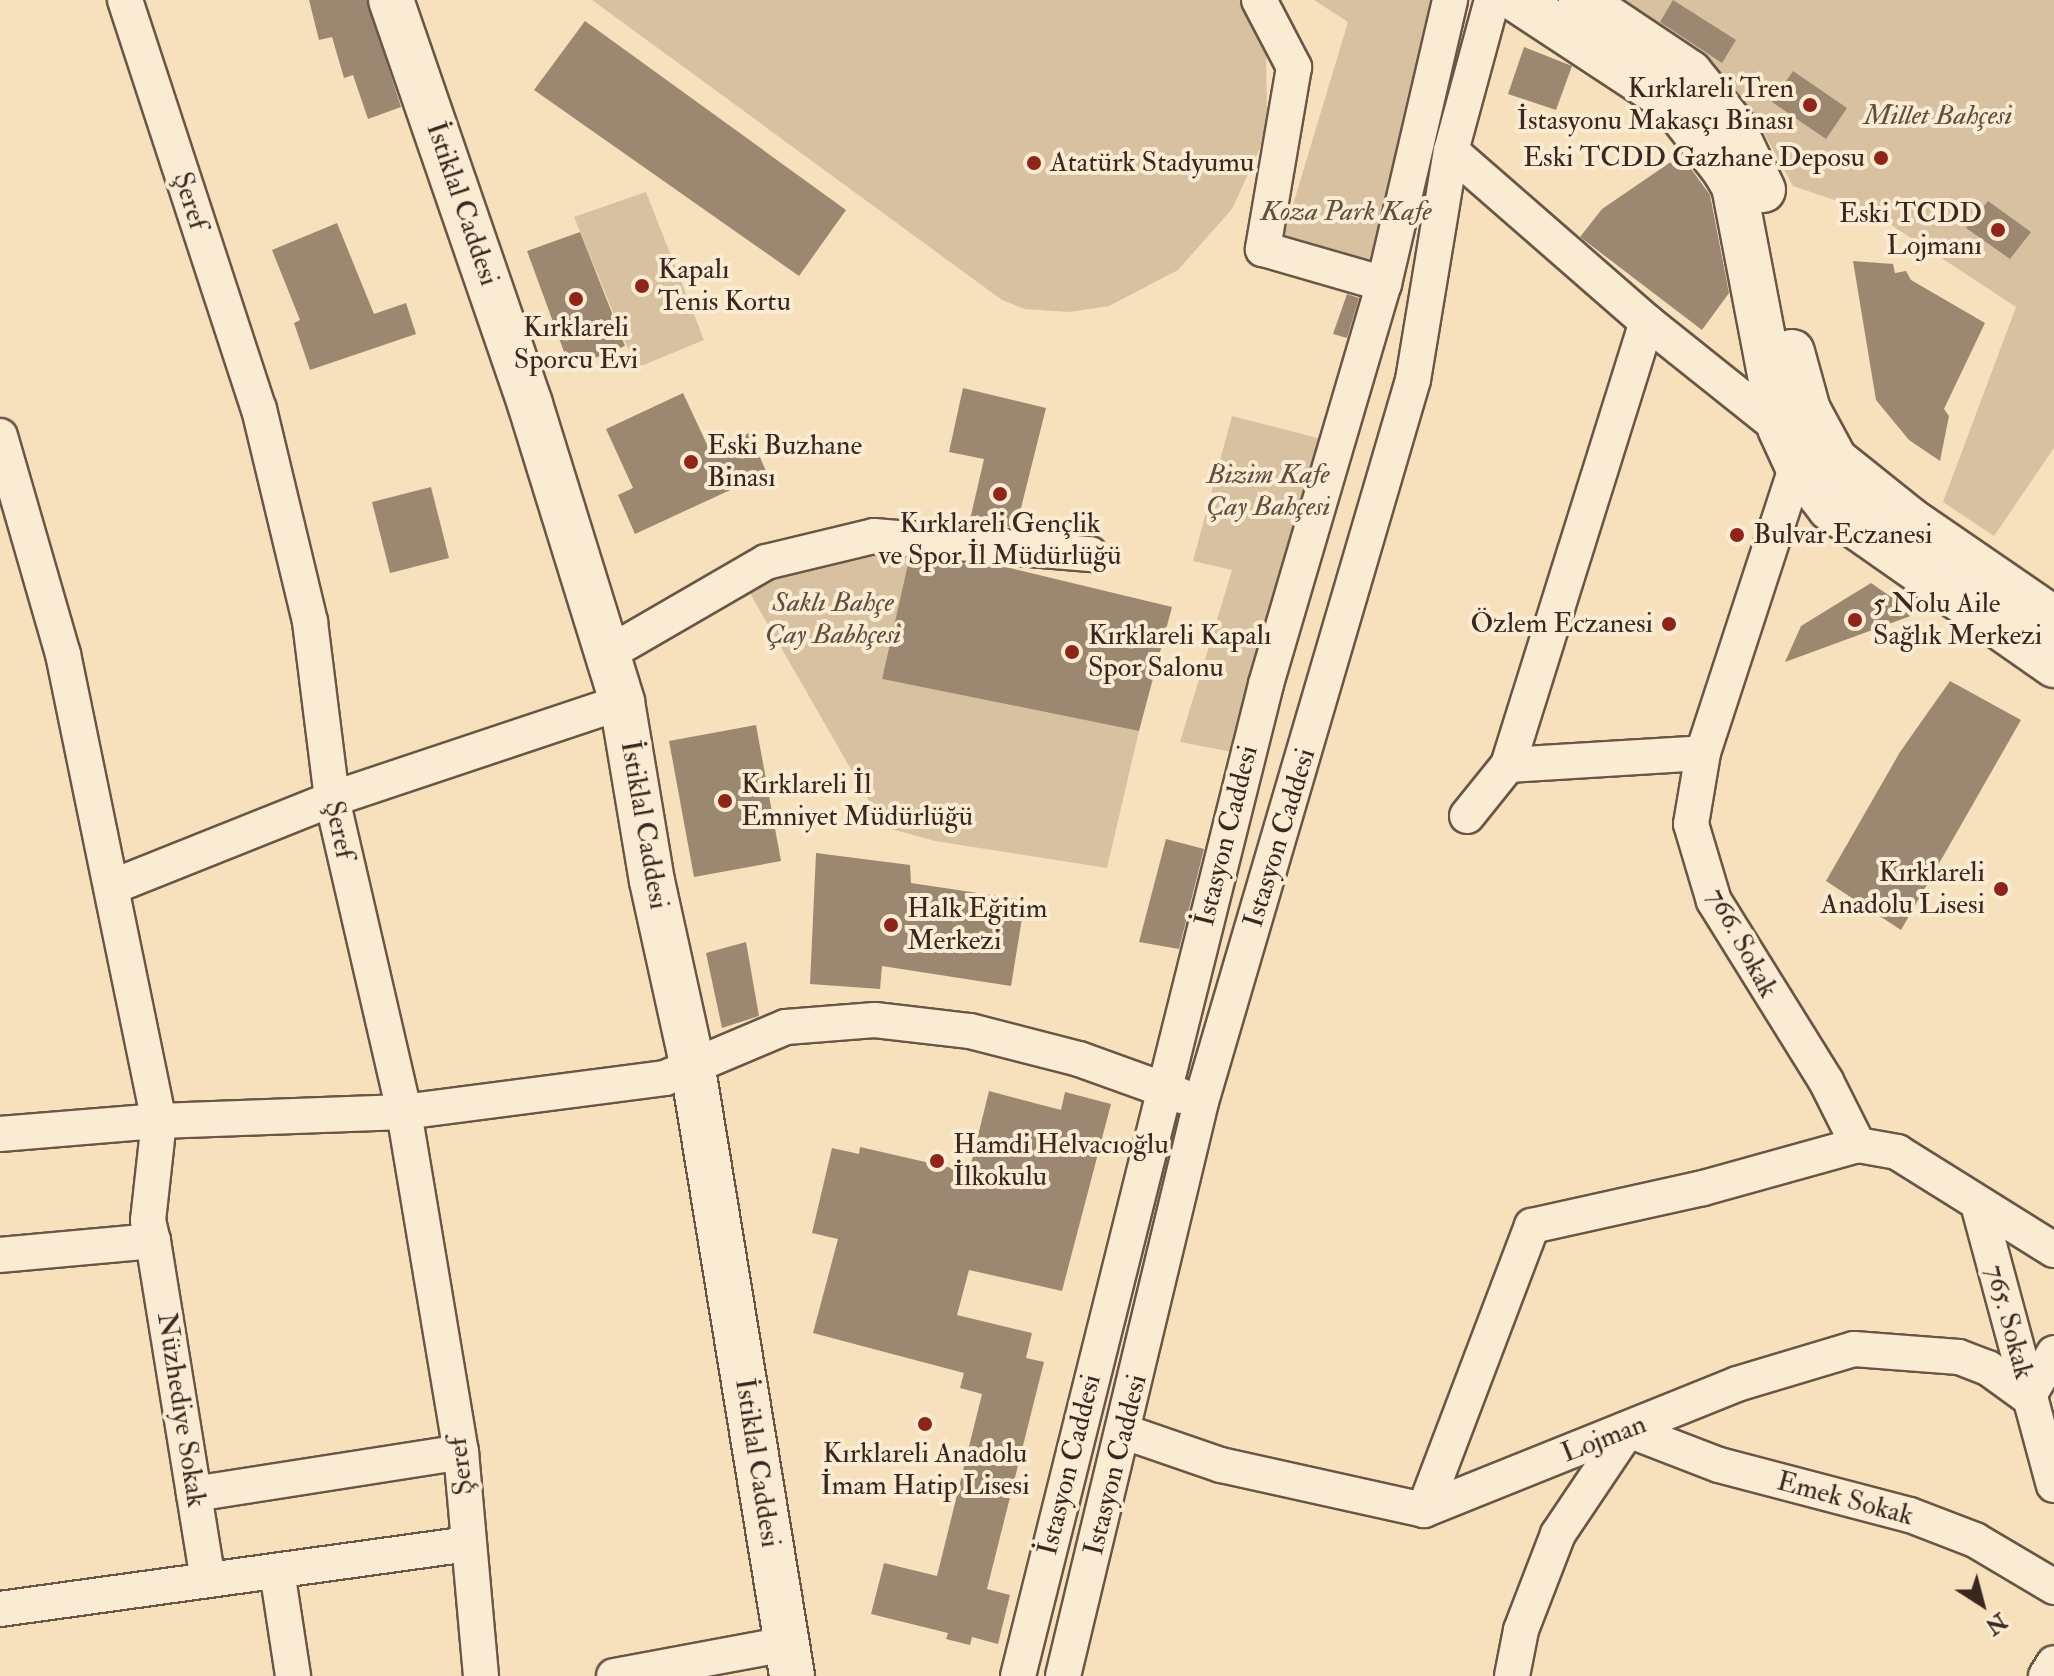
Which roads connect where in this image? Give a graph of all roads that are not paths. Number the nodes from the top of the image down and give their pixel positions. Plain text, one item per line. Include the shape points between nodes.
1 (125, 0) edge
2 (391, 0) edge
3 (1259, 0) edge
4 (1450, 0) edge
5 (1492, 0) edge
6 (1517, 0) edge
7 (1581, 0) edge
8 (1451, 151) junction
9 (1384, 284) junction
10 (1647, 322) junction
11 (0, 436) edge
12 (1804, 451) junction
13 (1090, 554) dead end
14 (2054, 619) edge
15 (609, 653) junction
16 (2054, 665) edge
17 (622, 702) junction
18 (1703, 753) junction
19 (1508, 765) junction
20 (332, 799) junction
21 (1467, 816) dead end
22 (112, 887) junction
23 (692, 1063) junction
24 (1162, 1089) junction
25 (1201, 1102) junction
26 (404, 1112) junction
27 (159, 1121) junction
28 (0, 1134) edge
29 (1858, 1145) junction
30 (1978, 1204) junction
31 (153, 1241) junction
32 (2054, 1250) edge
33 (0, 1255) edge
34 (2054, 1353) edge
35 (2028, 1397) junction
36 (1628, 1430) junction
37 (1125, 1432) junction
38 (461, 1452) junction
39 (2054, 1485) edge
40 (194, 1494) junction
41 (1424, 1510) junction
42 (469, 1544) junction
43 (277, 1571) junction
44 (208, 1580) junction
45 (2054, 1587) edge
46 (0, 1609) edge
47 (790, 1660) edge
48 (2054, 1663) edge
49 (293, 1676) edge
50 (481, 1676) edge
51 (614, 1676) edge
52 (1018, 1676) edge
53 (1063, 1676) edge
54 (1512, 1676) edge
55 (2046, 1676) edge

1 - 20 street, Şeref via 259,409 310,622
2 - 15 street, İstiklal Caddesi
3 - 9 street via 1294,67 1263,249
4 - 9 street, İstasyon Caddesi
5 - 8 street, Istasyon Caddesi
6 - 12 street via 1671,101 1724,169 1734,186
7 - 12 street via 1690,73 1732,125 1762,184 1783,321 1808,410
8 - 10 street
8 - 25 street, Istasyon Caddesi via 1413,380
9 - 24 street, İstasyon Caddesi via 1266,684
10 - 12 street
10 - 19 street
11 - 22 street, Nüzhediye Sokak via 63,654
12 - 14 street
12 - 16 street via 1830,508
12 - 18 street, 766. Sokak
13 - 15 street via 874,536 766,562
15 - 17 street, İstiklal Caddesi
17 - 20 street
17 - 23 street, İstiklal Caddesi via 652,881
18 - 19 street
18 - 29 street, 766. Sokak via 1691,824 1714,901 1826,1081
19 - 21 street
20 - 22 street
20 - 26 street, Şeref
22 - 27 street, Nüzhediye Sokak
23 - 24 street via 786,1027 875,1020 970,1031 1079,1059
23 - 26 street via 665,1078
23 - 47 street, İstiklal Caddesi
24 - 25 street
24 - 52 street, İstasyon Caddesi
25 - 37 street, Istasyon Caddesi
26 - 27 street
26 - 38 street, Şeref
27 - 28 street
27 - 31 street, Nüzhediye Sokak via 148,1220
29 - 30 street via 1897,1152
29 - 41 street via 1703,1188 1532,1226
30 - 32 street
30 - 35 street, 765. Sokak
31 - 33 street
31 - 40 street, Nüzhediye Sokak
34 - 35 street
35 - 36 street, Lojman via 1988,1368 1959,1357 1854,1349 1737,1384
35 - 39 street, 765. Sokak
36 - 41 street, Lojman
36 - 45 street, Emek Sokak via 1719,1465 1910,1515 1975,1540
36 - 54 street via 1558,1534 1521,1630
37 - 41 street via 1221,1465
37 - 53 street, Istasyon Caddesi
38 - 40 street
38 - 42 street, Şeref
40 - 44 street, Nüzhediye Sokak
42 - 43 street
42 - 50 street, Şeref
43 - 44 street
43 - 49 street
44 - 46 street
47 - 51 street
48 - 55 street

